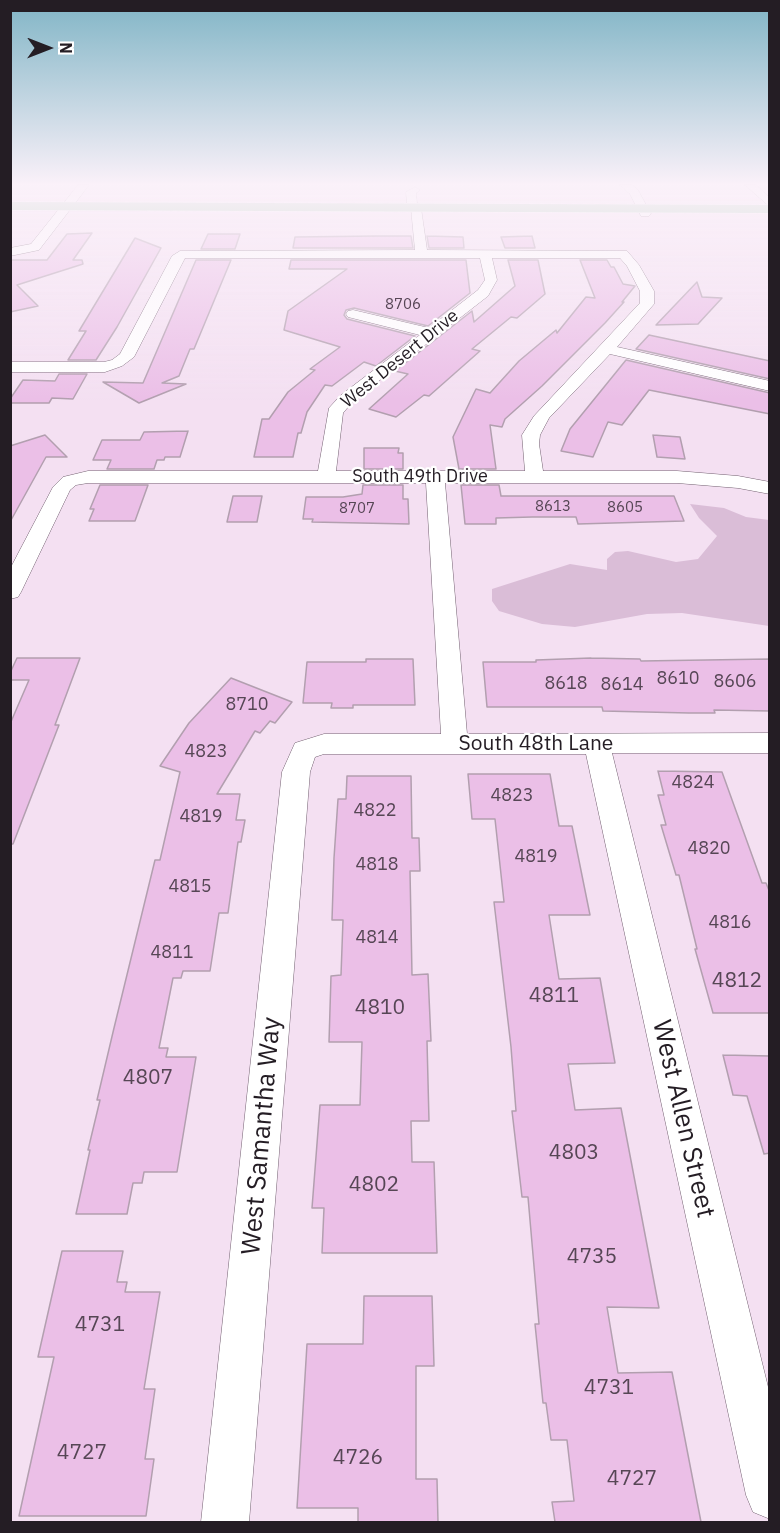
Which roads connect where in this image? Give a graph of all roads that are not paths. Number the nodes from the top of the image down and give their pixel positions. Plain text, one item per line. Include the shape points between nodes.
1 (178, 257) edge
2 (486, 257) edge
3 (627, 257) edge
4 (353, 314) dead end
5 (431, 333) junction
6 (608, 349) junction
7 (10, 367) edge
8 (770, 386) edge
9 (326, 477) junction
10 (435, 477) junction
11 (535, 477) junction
12 (770, 488) edge
13 (10, 592) edge
14 (770, 743) edge
15 (455, 744) junction
16 (597, 744) junction
17 (304, 750) joint
18 (770, 1495) edge
19 (225, 1522) edge

1 - 7 street via 126,357 117,363 105,367
2 - 5 street, West Desert Drive via 488,286
3 - 6 street via 647,291 647,304
4 - 5 street
5 - 9 street, West Desert Drive via 347,398 335,412
6 - 8 street
6 - 11 street via 536,425 530,444
9 - 10 street, South 49th Drive
9 - 13 street, South 49th Drive via 88,477 70,481 62,488
10 - 11 street, South 49th Drive
10 - 15 street
11 - 12 street, South 49th Drive via 677,477
14 - 16 street, South 48th Lane
15 - 16 street, South 48th Lane
15 - 17 street, South 48th Lane via 324,744
16 - 18 street, West Allen Street
17 - 19 street, West Samantha Way via 296,772

